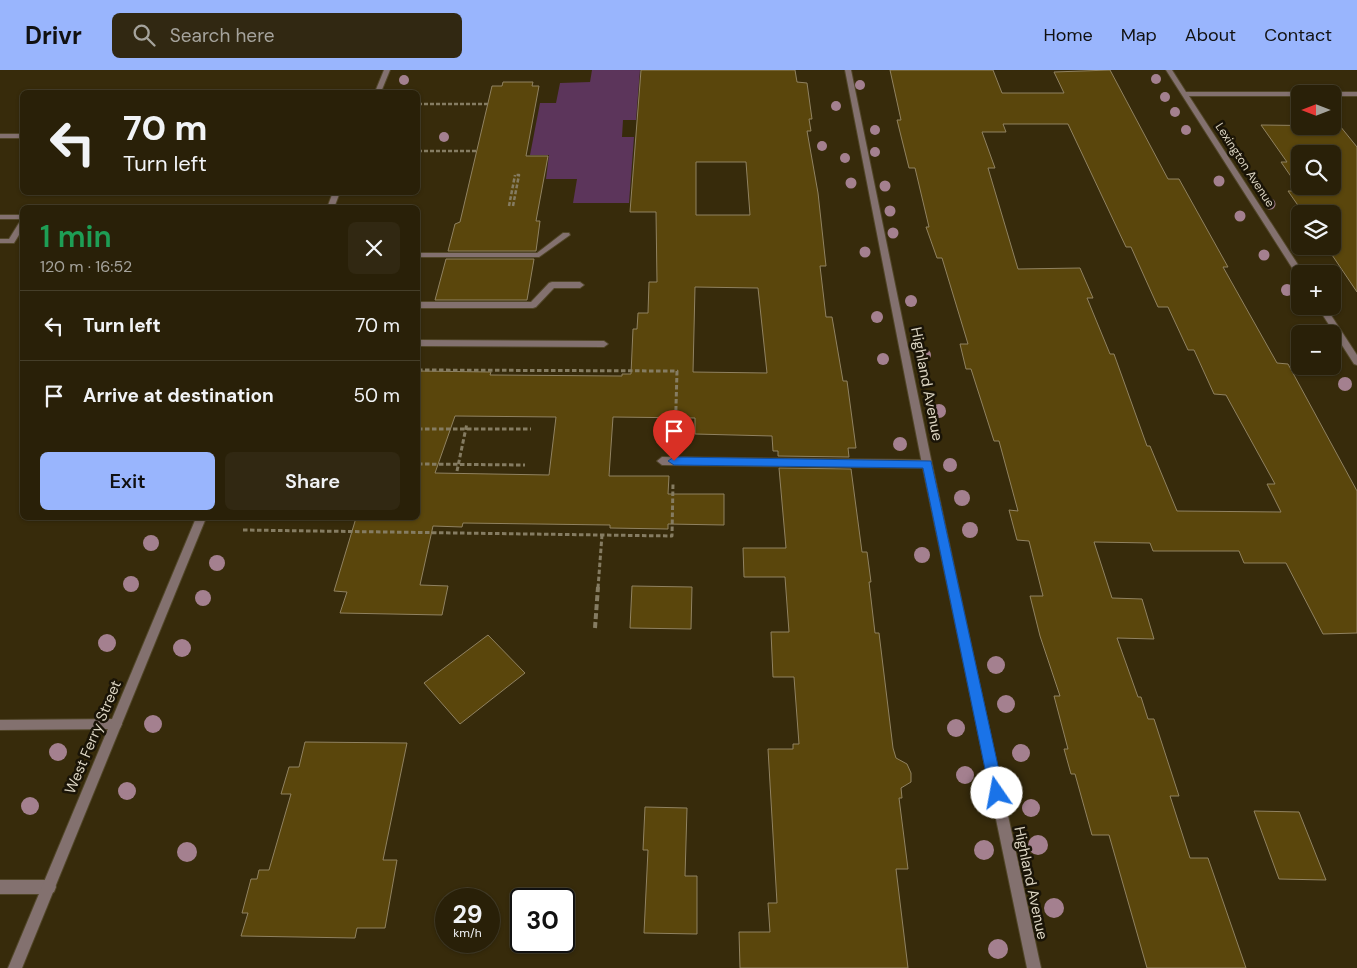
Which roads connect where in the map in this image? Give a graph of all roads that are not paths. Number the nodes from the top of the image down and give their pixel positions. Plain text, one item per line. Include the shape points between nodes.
1 (388, 70) edge
2 (848, 70) edge
3 (1169, 70) edge
4 (379, 90) edge
5 (1184, 94) junction
6 (1291, 94) edge
7 (1341, 94) edge
8 (1357, 94) edge
9 (0, 136) edge
10 (20, 136) edge
11 (0, 217) edge
12 (20, 217) edge
13 (20, 230) edge
14 (566, 235) dead end
15 (0, 241) edge
16 (420, 255) edge
17 (1294, 265) edge
18 (580, 285) dead end
19 (420, 305) edge
20 (1327, 315) edge
21 (420, 343) edge
22 (604, 344) dead end
23 (1357, 362) edge
24 (662, 461) dead end
25 (928, 464) junction
26 (200, 520) edge
27 (116, 724) junction
28 (0, 725) edge
29 (0, 887) edge
30 (49, 887) junction
31 (15, 968) edge
32 (1034, 968) edge

1 - 4 street
2 - 25 street, Highland Avenue
3 - 5 street, Lexington Avenue
5 - 6 street
5 - 17 street, Lexington Avenue
7 - 8 street
9 - 10 street
11 - 12 street
13 - 15 street via 11,241
14 - 16 street via 539,255
18 - 19 street via 552,285 534,305
20 - 23 street
21 - 22 street
24 - 25 street
25 - 32 street, Highland Avenue
26 - 27 street, West Ferry Street
27 - 28 street
27 - 30 street, West Ferry Street
29 - 30 street
30 - 31 street, West Ferry Street

